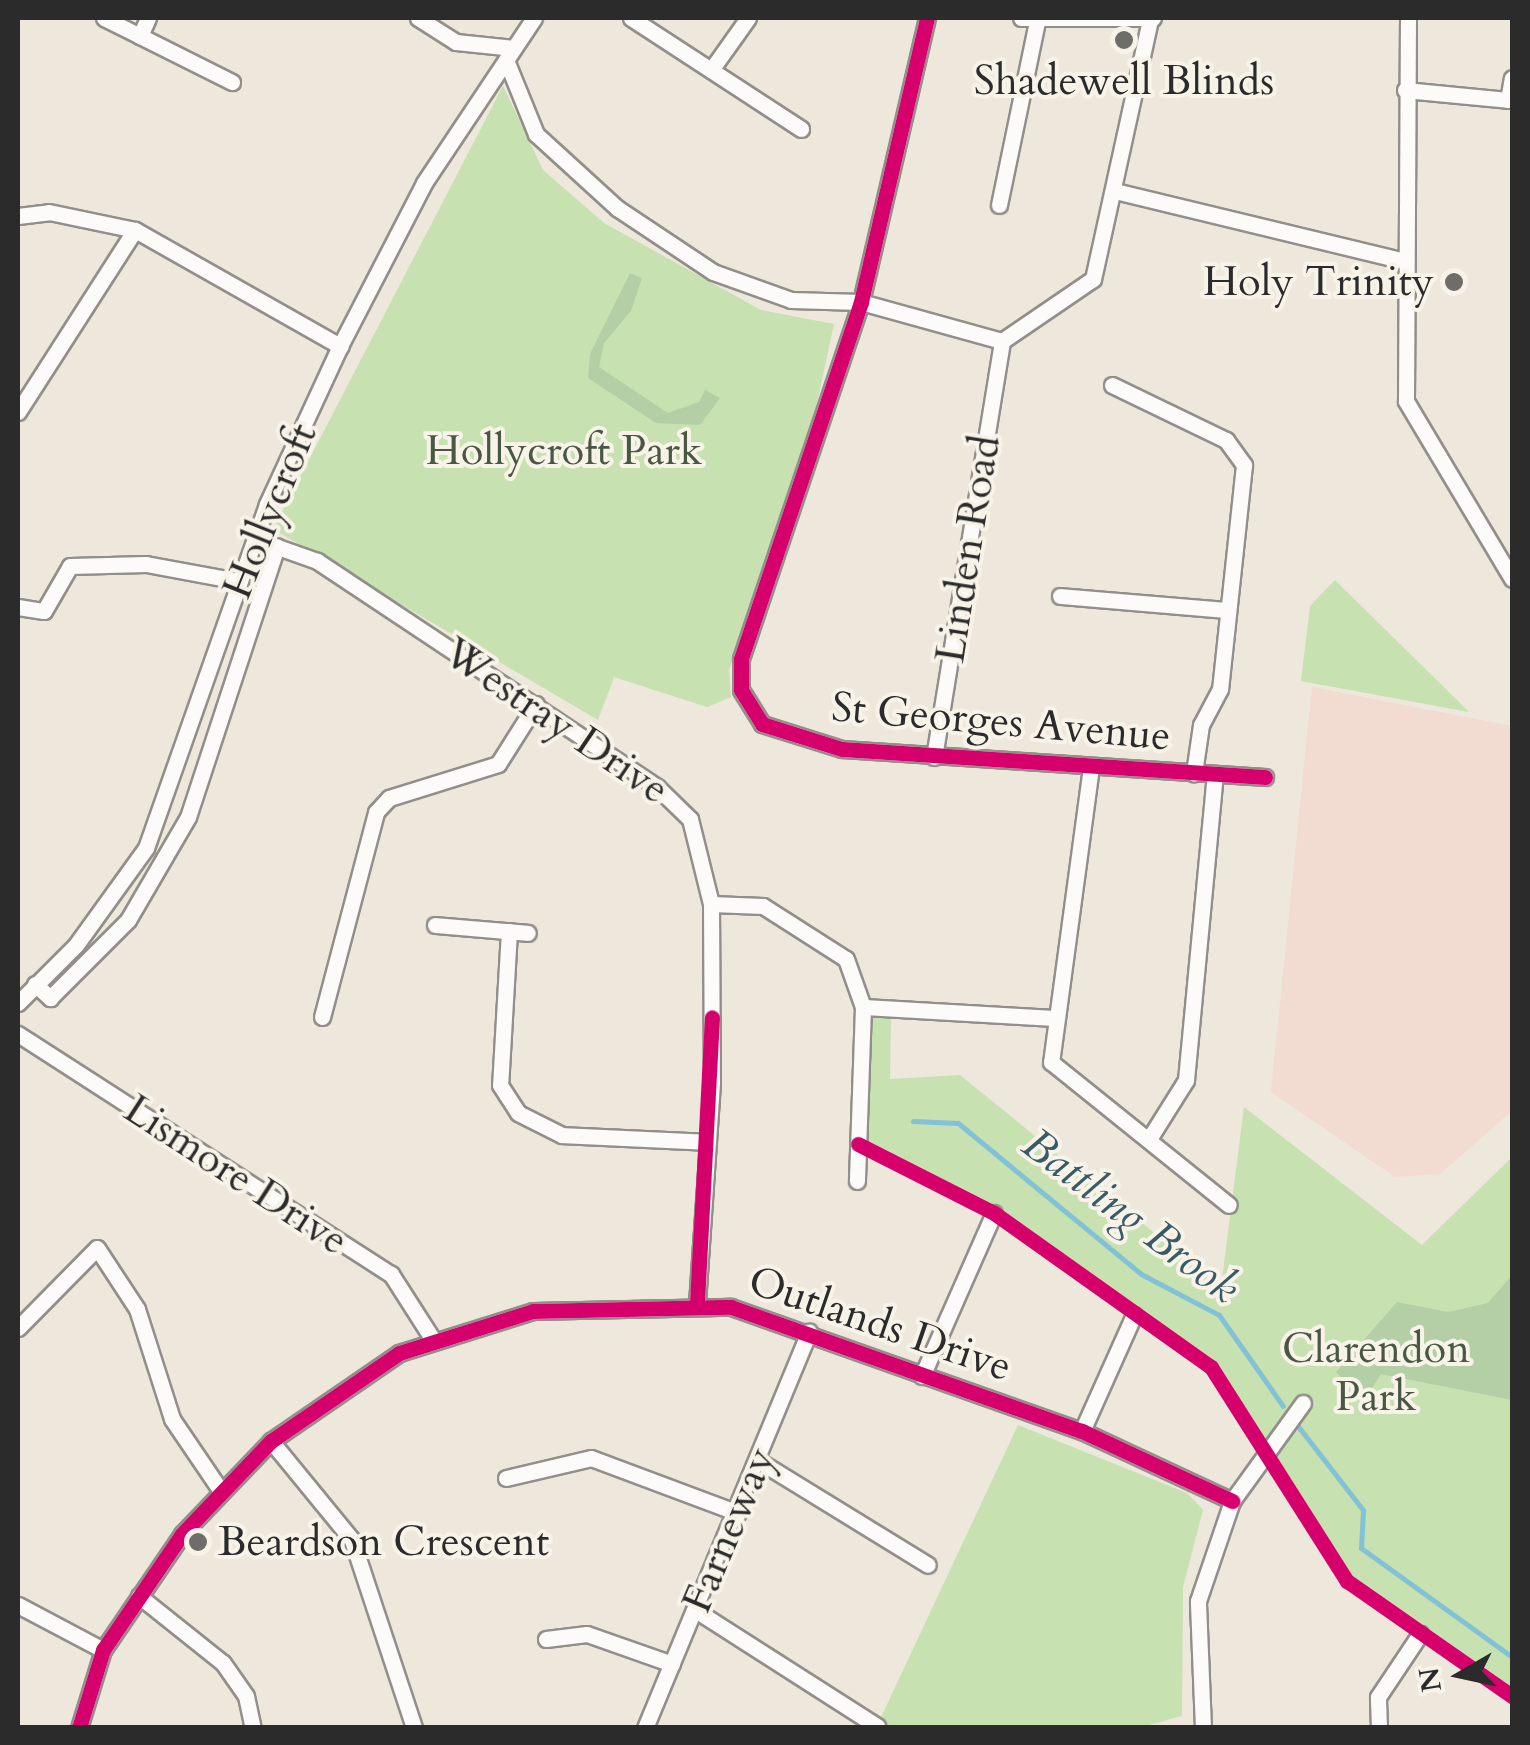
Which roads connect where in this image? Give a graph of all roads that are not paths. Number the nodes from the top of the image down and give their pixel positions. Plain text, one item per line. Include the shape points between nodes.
1 (104, 18) edge
2 (148, 18) edge
3 (418, 18) edge
4 (534, 18) edge
5 (631, 18) edge
6 (748, 18) edge
7 (927, 18) edge
8 (1151, 18) edge
9 (1408, 18) edge
10 (1029, 19) edge
11 (140, 36) junction
12 (510, 54) junction
13 (711, 70) junction
14 (1512, 78) edge
15 (232, 82) dead end
16 (1405, 90) junction
17 (801, 129) dead end
18 (1115, 191) junction
19 (999, 205) dead end
20 (18, 216) edge
21 (135, 230) junction
22 (1400, 260) junction
23 (861, 302) junction
24 (1002, 342) junction
25 (340, 346) junction
26 (1112, 384) dead end
27 (18, 412) edge
28 (255, 539) junction
29 (277, 546) junction
30 (1512, 579) edge
31 (238, 582) junction
32 (1060, 596) dead end
33 (18, 607) edge
34 (1227, 610) junction
35 (536, 704) junction
36 (934, 757) junction
37 (1091, 767) junction
38 (1194, 773) junction
39 (1215, 775) junction
40 (1266, 777) dead end
41 (711, 904) junction
42 (435, 925) dead end
43 (510, 930) junction
44 (528, 933) dead end
45 (35, 984) junction
46 (18, 1003) edge
47 (863, 1007) junction
48 (322, 1017) dead end
49 (1051, 1018) junction
50 (18, 1034) edge
51 (1148, 1138) junction
52 (708, 1142) junction
53 (858, 1181) dead end
54 (1229, 1206) dead end
55 (994, 1213) dead end
56 (696, 1302) junction
57 (1134, 1315) dead end
58 (18, 1328) edge
59 (810, 1332) junction
60 (432, 1338) junction
61 (922, 1376) junction
62 (1303, 1403) dead end
63 (1082, 1431) junction
64 (271, 1441) junction
65 (759, 1460) junction
66 (506, 1478) dead end
67 (220, 1491) junction
68 (1232, 1501) junction
69 (738, 1513) junction
70 (928, 1565) dead end
71 (139, 1596) junction
72 (18, 1605) edge
73 (697, 1611) junction
74 (1420, 1634) dead end
75 (546, 1639) dead end
76 (103, 1650) junction
77 (672, 1664) junction
78 (876, 1726) edge
79 (78, 1728) edge
80 (253, 1728) edge
81 (414, 1728) edge
82 (645, 1728) edge
83 (1203, 1728) edge
84 (1380, 1728) edge

1 - 11 street
2 - 11 street
3 - 12 street via 456,42
4 - 12 street, Hollycroft
5 - 13 street
6 - 13 street
7 - 23 street, St Georges Avenue
8 - 10 street
8 - 18 street
9 - 16 street
10 - 19 street
11 - 15 street
12 - 23 street via 536,134 617,208 713,272 791,300
12 - 25 street, Hollycroft via 424,183
13 - 17 street
14 - 16 street via 1508,100
16 - 22 street
18 - 22 street
18 - 24 street via 1093,280
20 - 21 street via 49,212
21 - 25 street
21 - 27 street
22 - 30 street via 1406,402
23 - 24 street
23 - 36 street, St Georges Avenue via 741,659 741,690 762,724 797,740
24 - 36 street, Linden Road
25 - 28 street, Hollycroft
26 - 34 street via 1239,449
28 - 29 street, Westray Drive
28 - 31 street, Hollycroft
29 - 35 street, Westray Drive via 317,562
29 - 45 street via 188,817 128,920 50,998
31 - 33 street via 146,564 70,566 44,611
31 - 45 street, Hollycroft via 146,848 76,945
32 - 34 street
34 - 38 street via 1220,689 1201,725
35 - 41 street, Westray Drive via 681,806 701,842
35 - 48 street via 498,764 388,798 376,812
36 - 37 street, St Georges Avenue
37 - 38 street, St Georges Avenue
37 - 49 street
38 - 39 street, St Georges Avenue
39 - 40 street, St Georges Avenue
39 - 51 street via 1186,1080
41 - 47 street via 763,906 800,922 846,959
41 - 52 street, Westray Drive
42 - 43 street
43 - 44 street
43 - 52 street via 500,1085 518,1113 562,1135
45 - 46 street, Hollycroft
47 - 49 street
47 - 53 street
49 - 51 street via 1051,1062
50 - 60 street, Lismore Drive via 391,1274
51 - 54 street
52 - 56 street, Westray Drive
55 - 61 street
56 - 59 street, Outlands Drive
56 - 60 street, Outlands Drive via 533,1311
57 - 63 street
58 - 67 street via 97,1248 138,1310 172,1419
59 - 61 street, Outlands Drive
59 - 65 street, Farneway
60 - 64 street, Outlands Drive
61 - 63 street, Outlands Drive
62 - 68 street
63 - 68 street, Outlands Drive
64 - 67 street, Outlands Drive
64 - 81 street via 352,1540
65 - 69 street, Farneway
65 - 70 street
66 - 69 street via 591,1458
67 - 71 street, Outlands Drive
68 - 83 street via 1198,1602
69 - 73 street, Farneway
71 - 76 street, Outlands Drive
71 - 80 street via 223,1663 246,1696
72 - 76 street
73 - 77 street, Farneway
73 - 78 street
74 - 84 street via 1378,1698
75 - 77 street via 587,1634
76 - 79 street, Outlands Drive
77 - 82 street, Farneway

